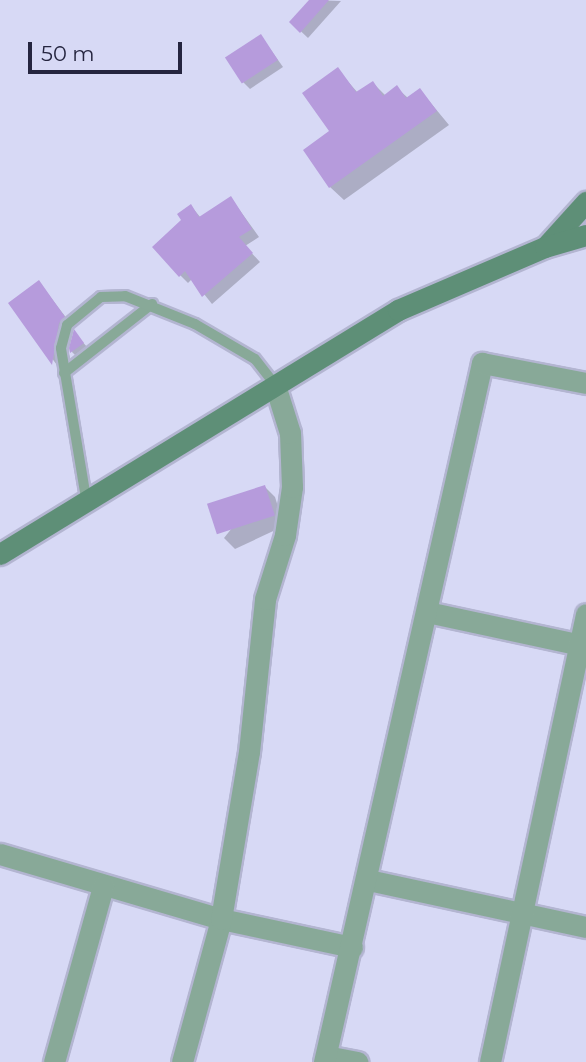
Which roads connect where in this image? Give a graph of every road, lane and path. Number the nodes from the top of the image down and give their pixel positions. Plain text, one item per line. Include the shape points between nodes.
1 (586, 202) edge
2 (586, 235) edge
3 (545, 247) junction
4 (152, 304) junction
5 (64, 373) junction
6 (586, 383) edge
7 (275, 385) junction
8 (86, 498) junction
9 (0, 554) edge
10 (427, 612) junction
11 (586, 614) edge
12 (583, 645) edge
13 (0, 854) edge
14 (368, 880) junction
15 (103, 886) junction
16 (520, 913) junction
17 (221, 919) junction
18 (586, 927) edge
19 (352, 947) junction
20 (325, 1059) edge
21 (54, 1062) edge
22 (182, 1062) edge
23 (357, 1062) edge
24 (490, 1062) edge

1 - 3 main road
2 - 3 main road
3 - 7 main road via 398,310
4 - 5 lane
4 - 5 lane via 116,295 91,303 64,333
4 - 7 lane via 255,359
5 - 8 lane
6 - 10 street via 482,363
7 - 8 main road
7 - 17 street via 290,433 292,486 285,535 265,599 249,752
8 - 9 main road
10 - 12 street
10 - 14 street
11 - 12 street
12 - 16 street
13 - 15 street
14 - 16 street
14 - 19 street
15 - 17 street
15 - 21 street
16 - 18 street
16 - 24 street
17 - 19 street
17 - 22 street
19 - 20 street
20 - 23 street

